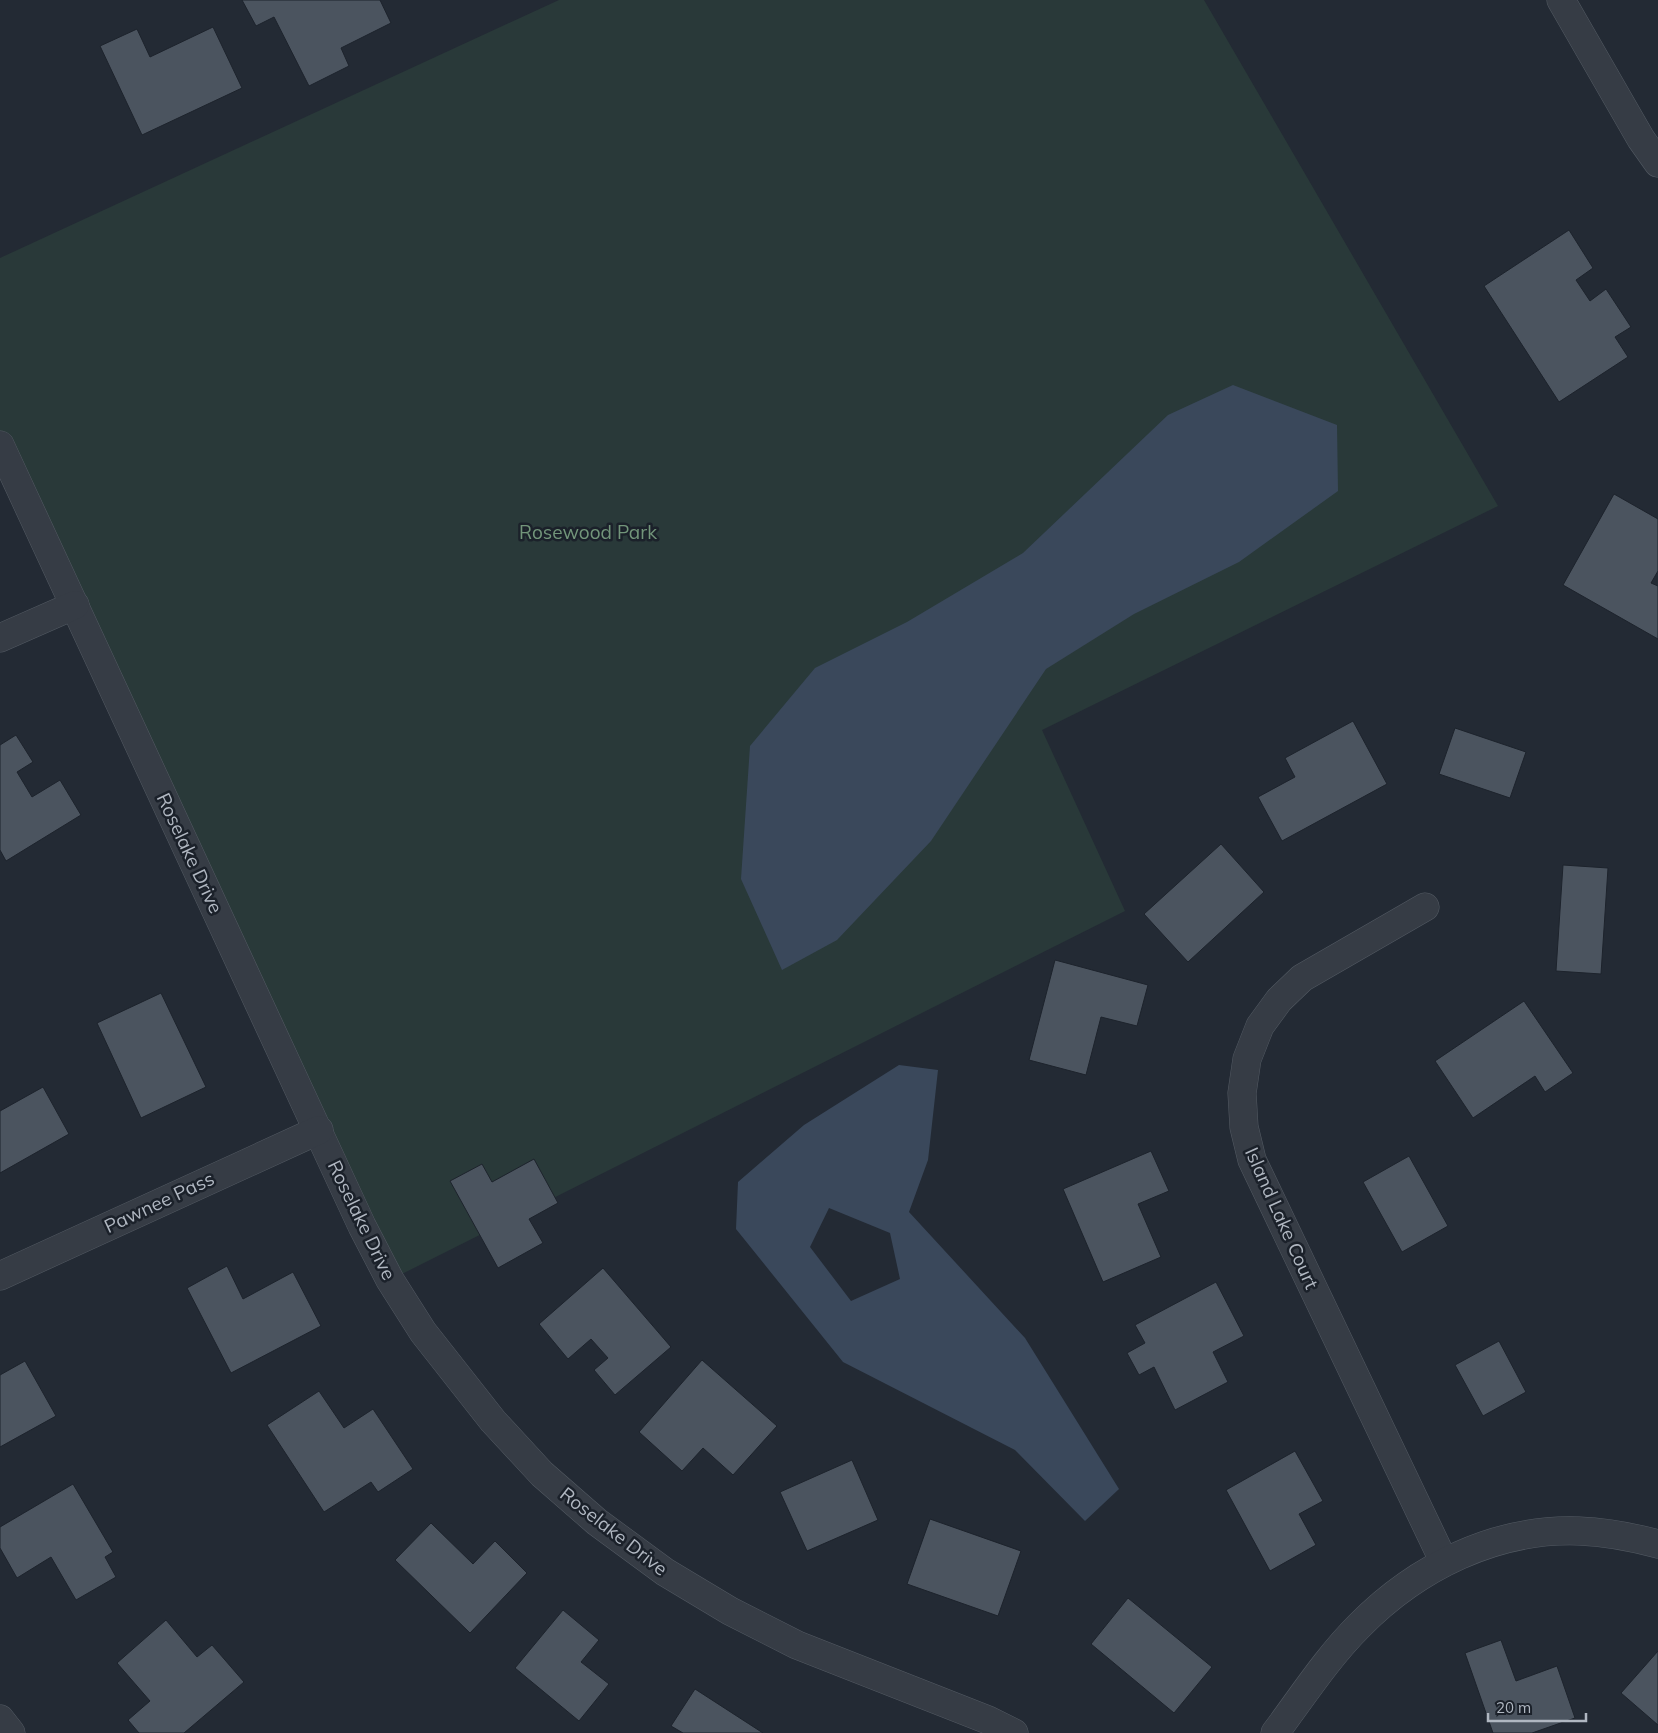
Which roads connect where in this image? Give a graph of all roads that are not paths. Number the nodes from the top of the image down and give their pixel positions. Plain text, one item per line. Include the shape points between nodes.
1 (1562, 0) edge
2 (1658, 163) edge
3 (0, 444) edge
4 (75, 605) junction
5 (0, 638) edge
6 (1426, 907) dead end
7 (319, 1130) junction
8 (0, 1276) edge
9 (1658, 1544) edge
10 (1444, 1562) junction
11 (0, 1719) edge
12 (11, 1733) edge
13 (1014, 1733) edge
14 (1275, 1733) edge

1 - 2 street
3 - 4 street, Roselake Drive
4 - 5 street
4 - 7 street, Roselake Drive
6 - 10 street, Island Lake Court via 1302,978 1279,1000 1260,1026 1247,1059 1242,1093 1244,1127 1252,1160
7 - 8 street, Pawnee Pass
7 - 13 street, Roselake Drive via 362,1226 390,1280 423,1332 493,1421 542,1474 597,1522 665,1572 730,1612 797,1645
9 - 10 street via 1623,1535 1579,1531 1534,1533 1494,1542
10 - 14 street via 1403,1587 1359,1626
11 - 12 street

